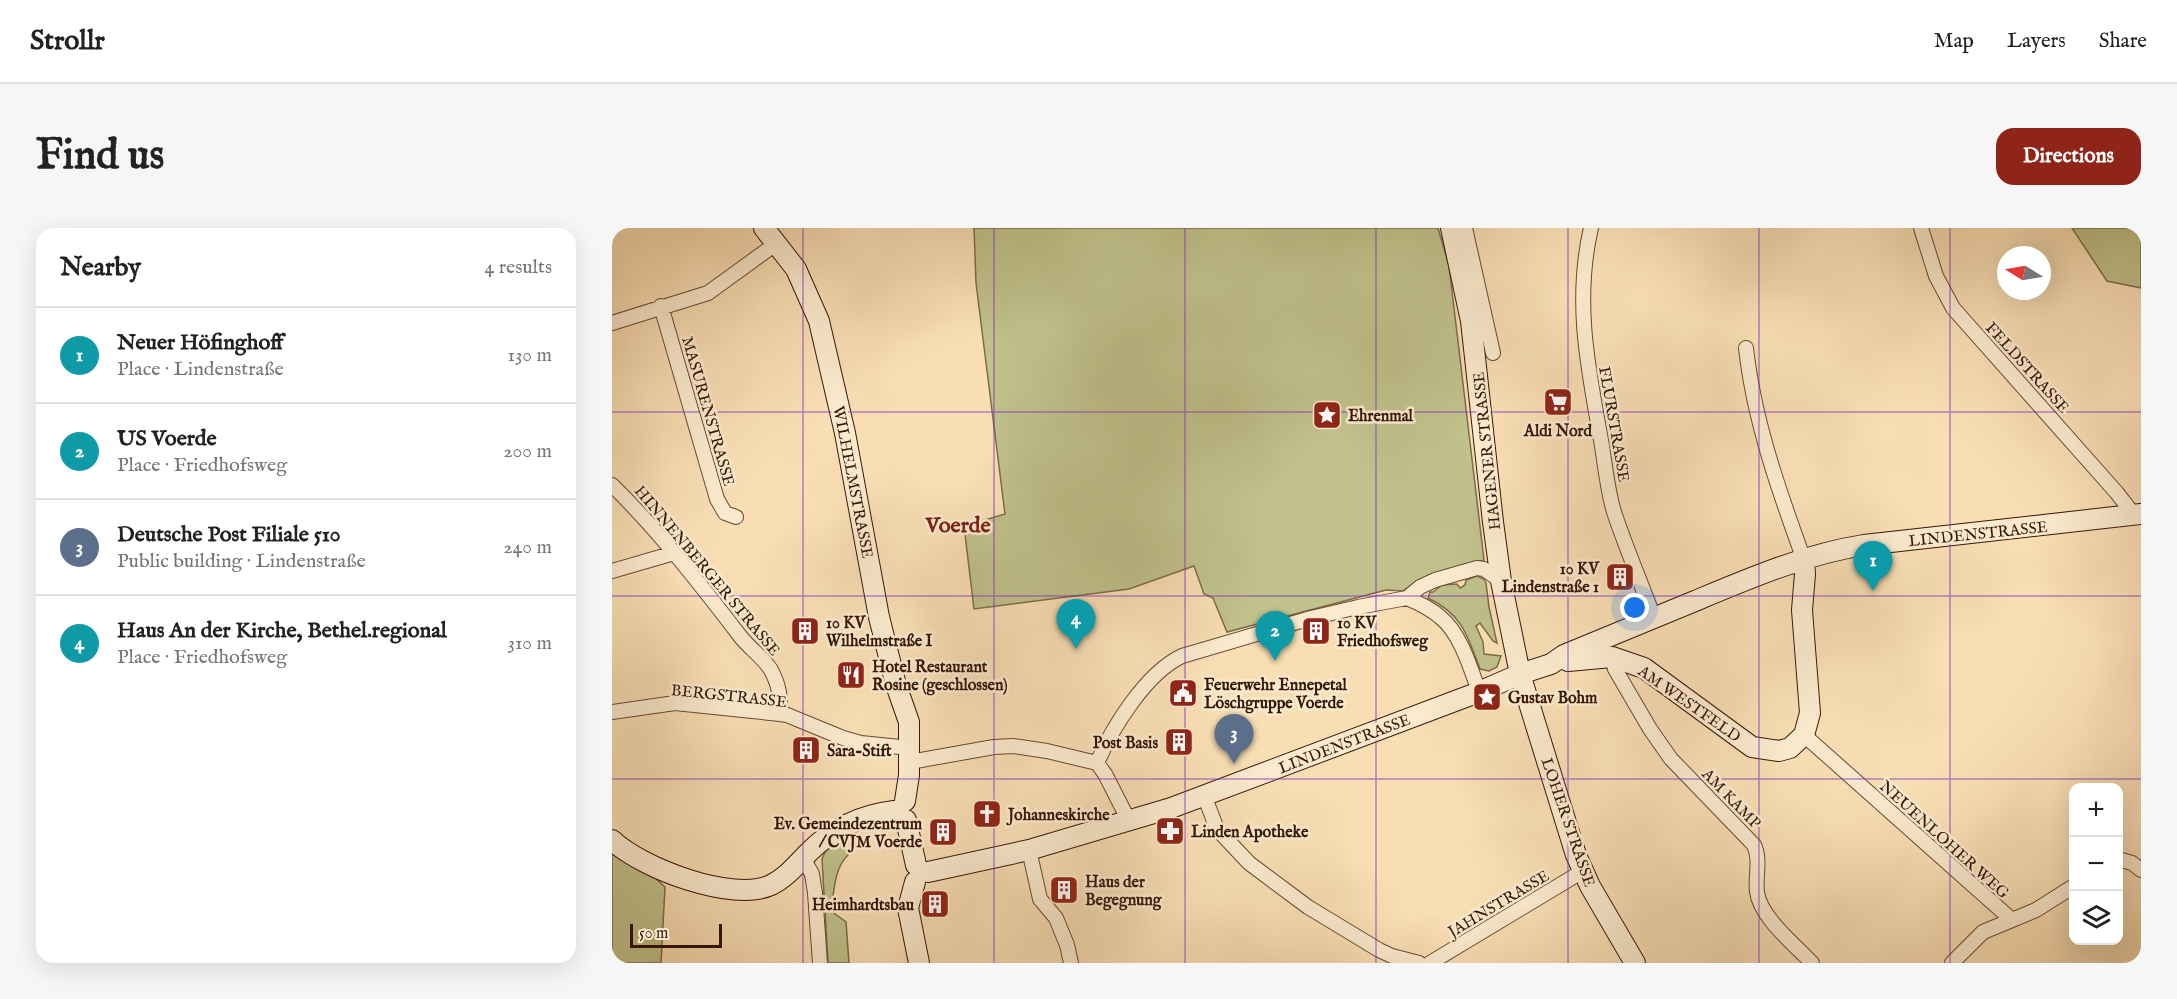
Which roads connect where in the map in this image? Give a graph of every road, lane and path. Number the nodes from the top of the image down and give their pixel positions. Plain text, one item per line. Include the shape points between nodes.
1 (764, 228) edge
2 (1451, 228) edge
3 (1465, 228) edge
4 (1591, 228) edge
5 (1921, 228) edge
6 (777, 243) junction
7 (661, 306) junction
8 (612, 323) edge
9 (1746, 348) dead end
10 (1492, 353) dead end
11 (612, 485) edge
12 (2137, 514) edge
13 (736, 517) dead end
14 (674, 553) junction
15 (1804, 560) junction
16 (1776, 570) junction
17 (612, 571) edge
18 (1501, 581) junction
19 (1407, 598) junction
20 (1802, 610) junction
21 (1654, 618) junction
22 (1614, 634) junction
23 (1612, 657) junction
24 (1551, 663) junction
25 (1520, 674) junction
26 (1479, 692) junction
27 (612, 712) edge
28 (780, 714) junction
29 (1804, 735) junction
30 (910, 755) junction
31 (1096, 763) junction
32 (1204, 795) junction
33 (902, 811) junction
34 (1129, 821) junction
35 (612, 840) edge
36 (1029, 850) junction
37 (803, 858) junction
38 (2123, 860) edge
39 (2141, 870) edge
40 (1583, 872) junction
41 (920, 873) junction
42 (2069, 889) edge
43 (2012, 920) junction
44 (1386, 959) edge
45 (820, 963) edge
46 (919, 963) edge
47 (1071, 963) edge
48 (1419, 963) edge
49 (1430, 963) edge
50 (1635, 963) edge
51 (1812, 963) edge
52 (1953, 963) edge

1 - 6 main road, WILHELMSTRASSE
2 - 18 main road, HAGENER STRASSE via 1471,321
3 - 10 street
4 - 21 street, FLURSTRASSE via 1582,282 1588,365 1614,510
5 - 12 street, FELDSTRASSE via 1936,276 1953,308
6 - 7 street via 708,293
6 - 30 main road, WILHELMSTRASSE via 796,269 819,321 845,433 879,617 909,722
7 - 8 street
7 - 13 street, MASURENSTRASSE via 717,499 725,513
9 - 15 street via 1761,429
11 - 14 street, HINNENBERGER STRASSE
12 - 15 main road, LINDENSTRASSE via 1864,545
14 - 17 street
14 - 28 street, HINNENBERGER STRASSE via 748,647 766,662 780,690
15 - 16 main road, LINDENSTRASSE
15 - 20 main road
16 - 20 main road via 1793,579
16 - 21 main road, LINDENSTRASSE
18 - 19 street via 1477,568 1435,580
18 - 25 main road, HAGENER STRASSE
19 - 26 street via 1443,618 1470,666
19 - 31 street via 1311,618 1172,661 1141,691
20 - 29 main road via 1810,712
21 - 22 main road, LINDENSTRASSE
22 - 23 main road
22 - 24 main road, LINDENSTRASSE
23 - 24 main road, AM WESTFELD
23 - 29 main road, AM WESTFELD via 1644,668 1752,747 1779,752
23 - 51 street, AM KAMP via 1615,669 1671,759 1754,845 1758,852 1757,890 1763,911
24 - 25 main road, LINDENSTRASSE
25 - 26 main road, LINDENSTRASSE
25 - 40 main road, LOHER STRASSE
26 - 32 main road, LINDENSTRASSE
27 - 28 street, BERGSTRASSE via 675,703
28 - 30 street, BERGSTRASSE via 861,743
29 - 43 street, NEUENLOHER WEG
30 - 31 street, BERGSTRASSE via 1013,746
30 - 33 main road, WILHELMSTRASSE
31 - 34 street
32 - 34 main road, LINDENSTRASSE
32 - 44 street via 1217,829 1249,863
33 - 37 main road via 850,822 829,834
33 - 41 main road, WILHELMSTRASSE
34 - 36 main road, LINDENSTRASSE
35 - 37 main road via 635,858 670,874 736,890 771,885
36 - 41 main road, LINDENSTRASSE
36 - 47 street via 1040,899 1056,918
37 - 45 street via 812,874
38 - 39 street
40 - 49 street, JAHNSTRASSE
40 - 50 main road, LOHER STRASSE
41 - 46 main road via 908,908
42 - 43 street, NEUENLOHER WEG
43 - 52 street via 1983,932
44 - 48 street

